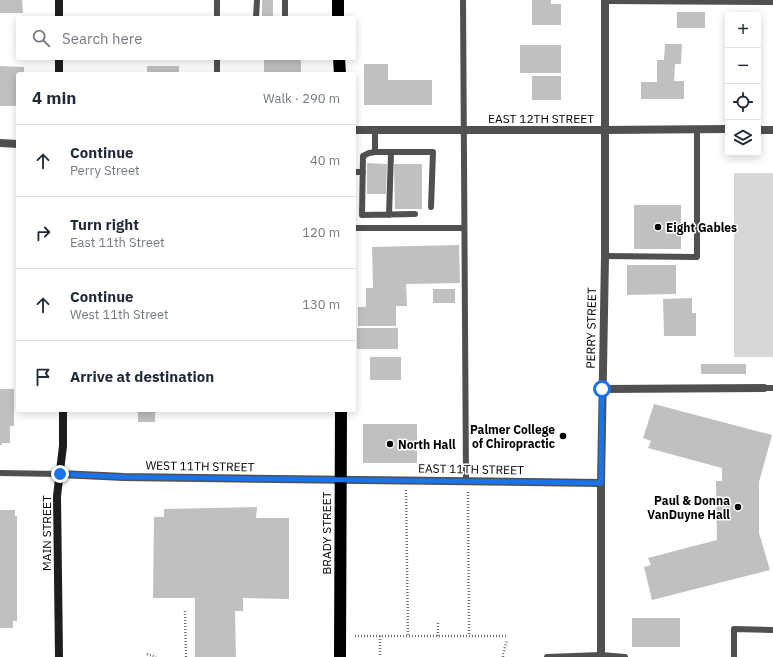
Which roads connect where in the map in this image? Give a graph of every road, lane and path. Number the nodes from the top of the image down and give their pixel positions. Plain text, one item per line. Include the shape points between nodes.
1 (59, 0) edge
2 (217, 0) edge
3 (257, 0) edge
4 (285, 0) edge
5 (338, 0) edge
6 (463, 0) edge
7 (605, 0) edge
8 (773, 2) edge
9 (59, 16) edge
10 (217, 16) edge
11 (256, 16) edge
12 (285, 16) edge
13 (338, 16) edge
14 (59, 60) edge
15 (217, 60) edge
16 (339, 60) edge
17 (59, 72) edge
18 (217, 72) edge
19 (340, 72) edge
20 (356, 130) edge
21 (375, 130) junction
22 (464, 130) junction
23 (605, 130) junction
24 (697, 130) junction
25 (725, 130) edge
26 (761, 130) edge
27 (773, 130) edge
28 (0, 143) edge
29 (16, 144) edge
30 (376, 152) junction
31 (391, 153) junction
32 (356, 172) edge
33 (363, 172) junction
34 (431, 207) dead end
35 (390, 214) junction
36 (415, 214) dead end
37 (379, 215) junction
38 (356, 228) edge
39 (380, 228) junction
40 (464, 228) junction
41 (605, 256) junction
42 (764, 388) joint
43 (773, 388) edge
44 (602, 389) junction
45 (63, 412) edge
46 (341, 412) edge
47 (0, 473) edge
48 (60, 474) junction
49 (340, 479) junction
50 (467, 481) junction
51 (601, 483) junction
52 (406, 489) dead end
53 (185, 610) dead end
54 (438, 621) dead end
55 (773, 630) edge
56 (355, 636) dead end
57 (380, 636) junction
58 (408, 636) junction
59 (438, 636) junction
60 (468, 636) junction
61 (507, 636) dead end
62 (507, 640) dead end
63 (147, 654) dead end
64 (601, 656) edge
65 (59, 657) edge
66 (156, 657) edge
67 (186, 657) edge
68 (340, 657) edge
69 (380, 657) edge
70 (503, 657) edge
71 (547, 657) edge
72 (625, 657) edge
73 (734, 657) edge

1 - 9 street
2 - 10 lane
3 - 11 lane
4 - 12 lane
5 - 13 highway
6 - 22 lane
7 - 8 lane
7 - 23 street, PERRY STREET
14 - 17 street
15 - 18 lane
16 - 19 highway
20 - 21 street, EAST 12TH STREET
21 - 22 street, EAST 12TH STREET
21 - 30 lane
22 - 23 street, EAST 12TH STREET
22 - 40 lane
23 - 24 street, EAST 12TH STREET
23 - 41 street, PERRY STREET
24 - 25 street, EAST 12TH STREET
24 - 41 lane via 697,257
26 - 27 street
28 - 29 street
30 - 31 lane
30 - 33 lane via 363,156
31 - 34 lane via 433,152
31 - 35 lane
32 - 33 lane
33 - 37 lane via 362,214
35 - 36 lane
35 - 37 lane
37 - 39 lane
38 - 39 lane
39 - 40 lane
40 - 50 lane
41 - 44 street, PERRY STREET
42 - 43 lane
42 - 44 street
44 - 51 street, PERRY STREET
45 - 48 street, MAIN STREET
46 - 49 highway, BRADY STREET
47 - 48 lane
48 - 49 street, WEST 11TH STREET
48 - 65 street, MAIN STREET via 57,496
49 - 50 street, EAST 11TH STREET
49 - 68 highway, BRADY STREET
50 - 51 street, EAST 11TH STREET
50 - 60 path
51 - 64 street, PERRY STREET
52 - 58 path
53 - 67 path
54 - 59 path
55 - 73 lane via 734,629
56 - 57 path
57 - 58 path
57 - 69 path
58 - 59 path
59 - 60 path
60 - 61 path
62 - 70 path
63 - 66 path
64 - 71 lane
64 - 72 lane

